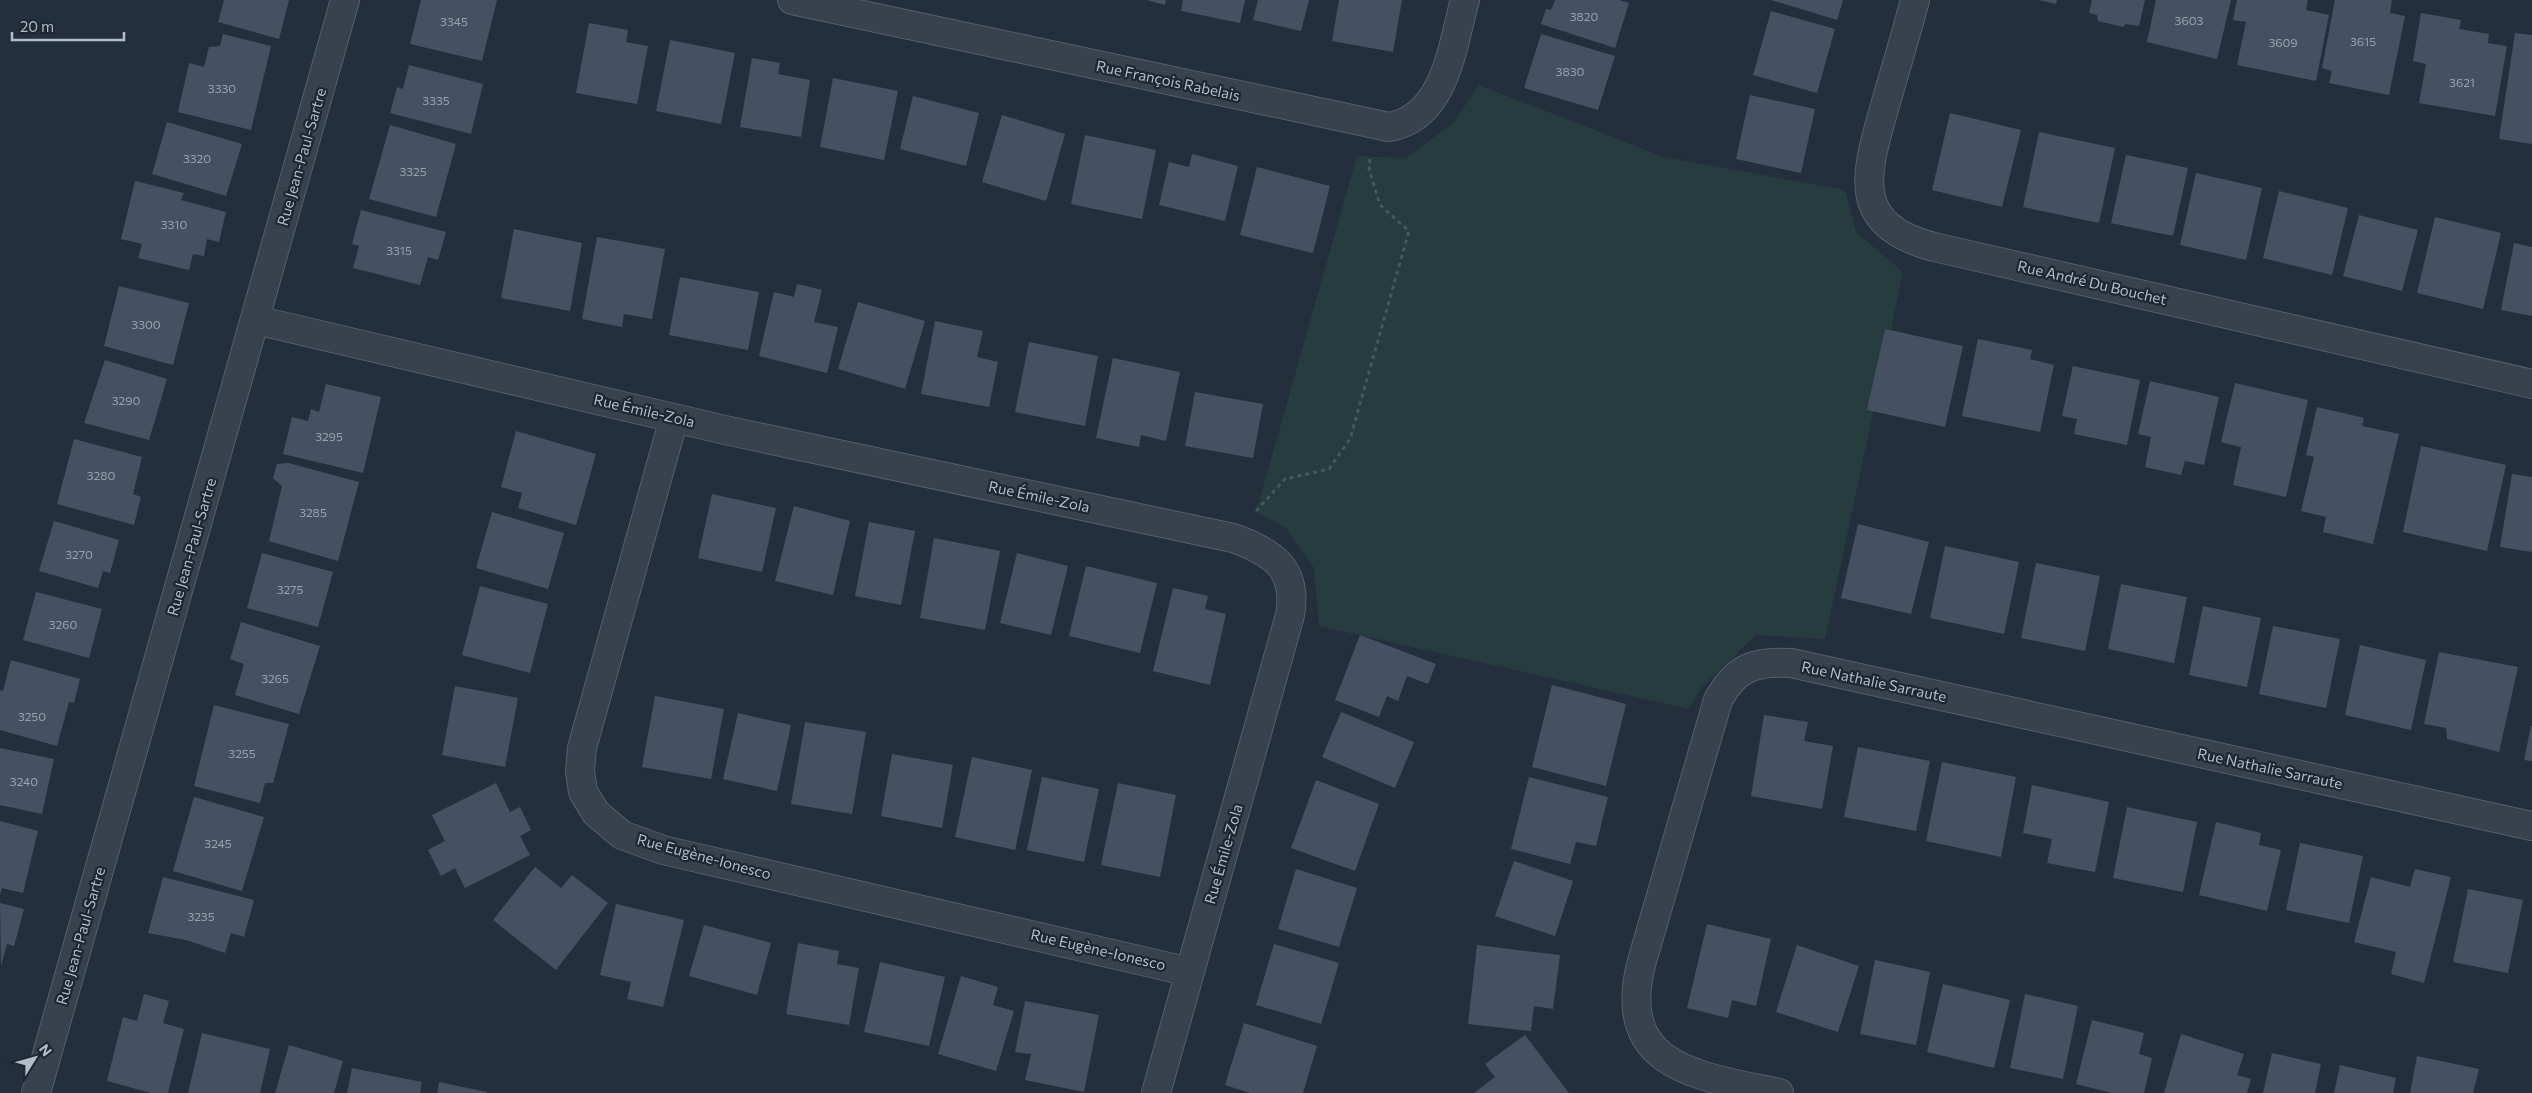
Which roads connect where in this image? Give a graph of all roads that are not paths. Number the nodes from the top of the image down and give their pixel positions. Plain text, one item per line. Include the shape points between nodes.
1 (346, 0) edge
2 (792, 0) edge
3 (1465, 0) edge
4 (1915, 0) edge
5 (256, 320) junction
6 (2532, 384) edge
7 (674, 418) junction
8 (2532, 826) edge
9 (1190, 972) junction
10 (36, 1093) edge
11 (1156, 1093) edge
12 (1779, 1093) edge

1 - 5 street, Rue Jean-Paul-Sartre
2 - 3 street, Rue François Rabelais via 1375,125 1400,125 1425,110 1447,66
4 - 6 street, Rue André Du Bouchet via 1869,174 1873,204 1893,231 1913,242
5 - 7 street, Rue Émile-Zola
5 - 10 street, Rue Jean-Paul-Sartre
7 - 9 street, Rue Eugène-Ionesco via 582,748 580,771 583,792 596,813 622,835 663,850
7 - 9 street, Rue Émile-Zola via 1233,538 1254,545 1270,556 1290,580 1294,596
8 - 12 street, Rue Nathalie Sarraute via 1790,663 1758,663 1741,671 1727,684 1718,700 1642,961 1635,1000 1640,1024 1652,1044 1682,1070
9 - 11 street, Rue Émile-Zola

